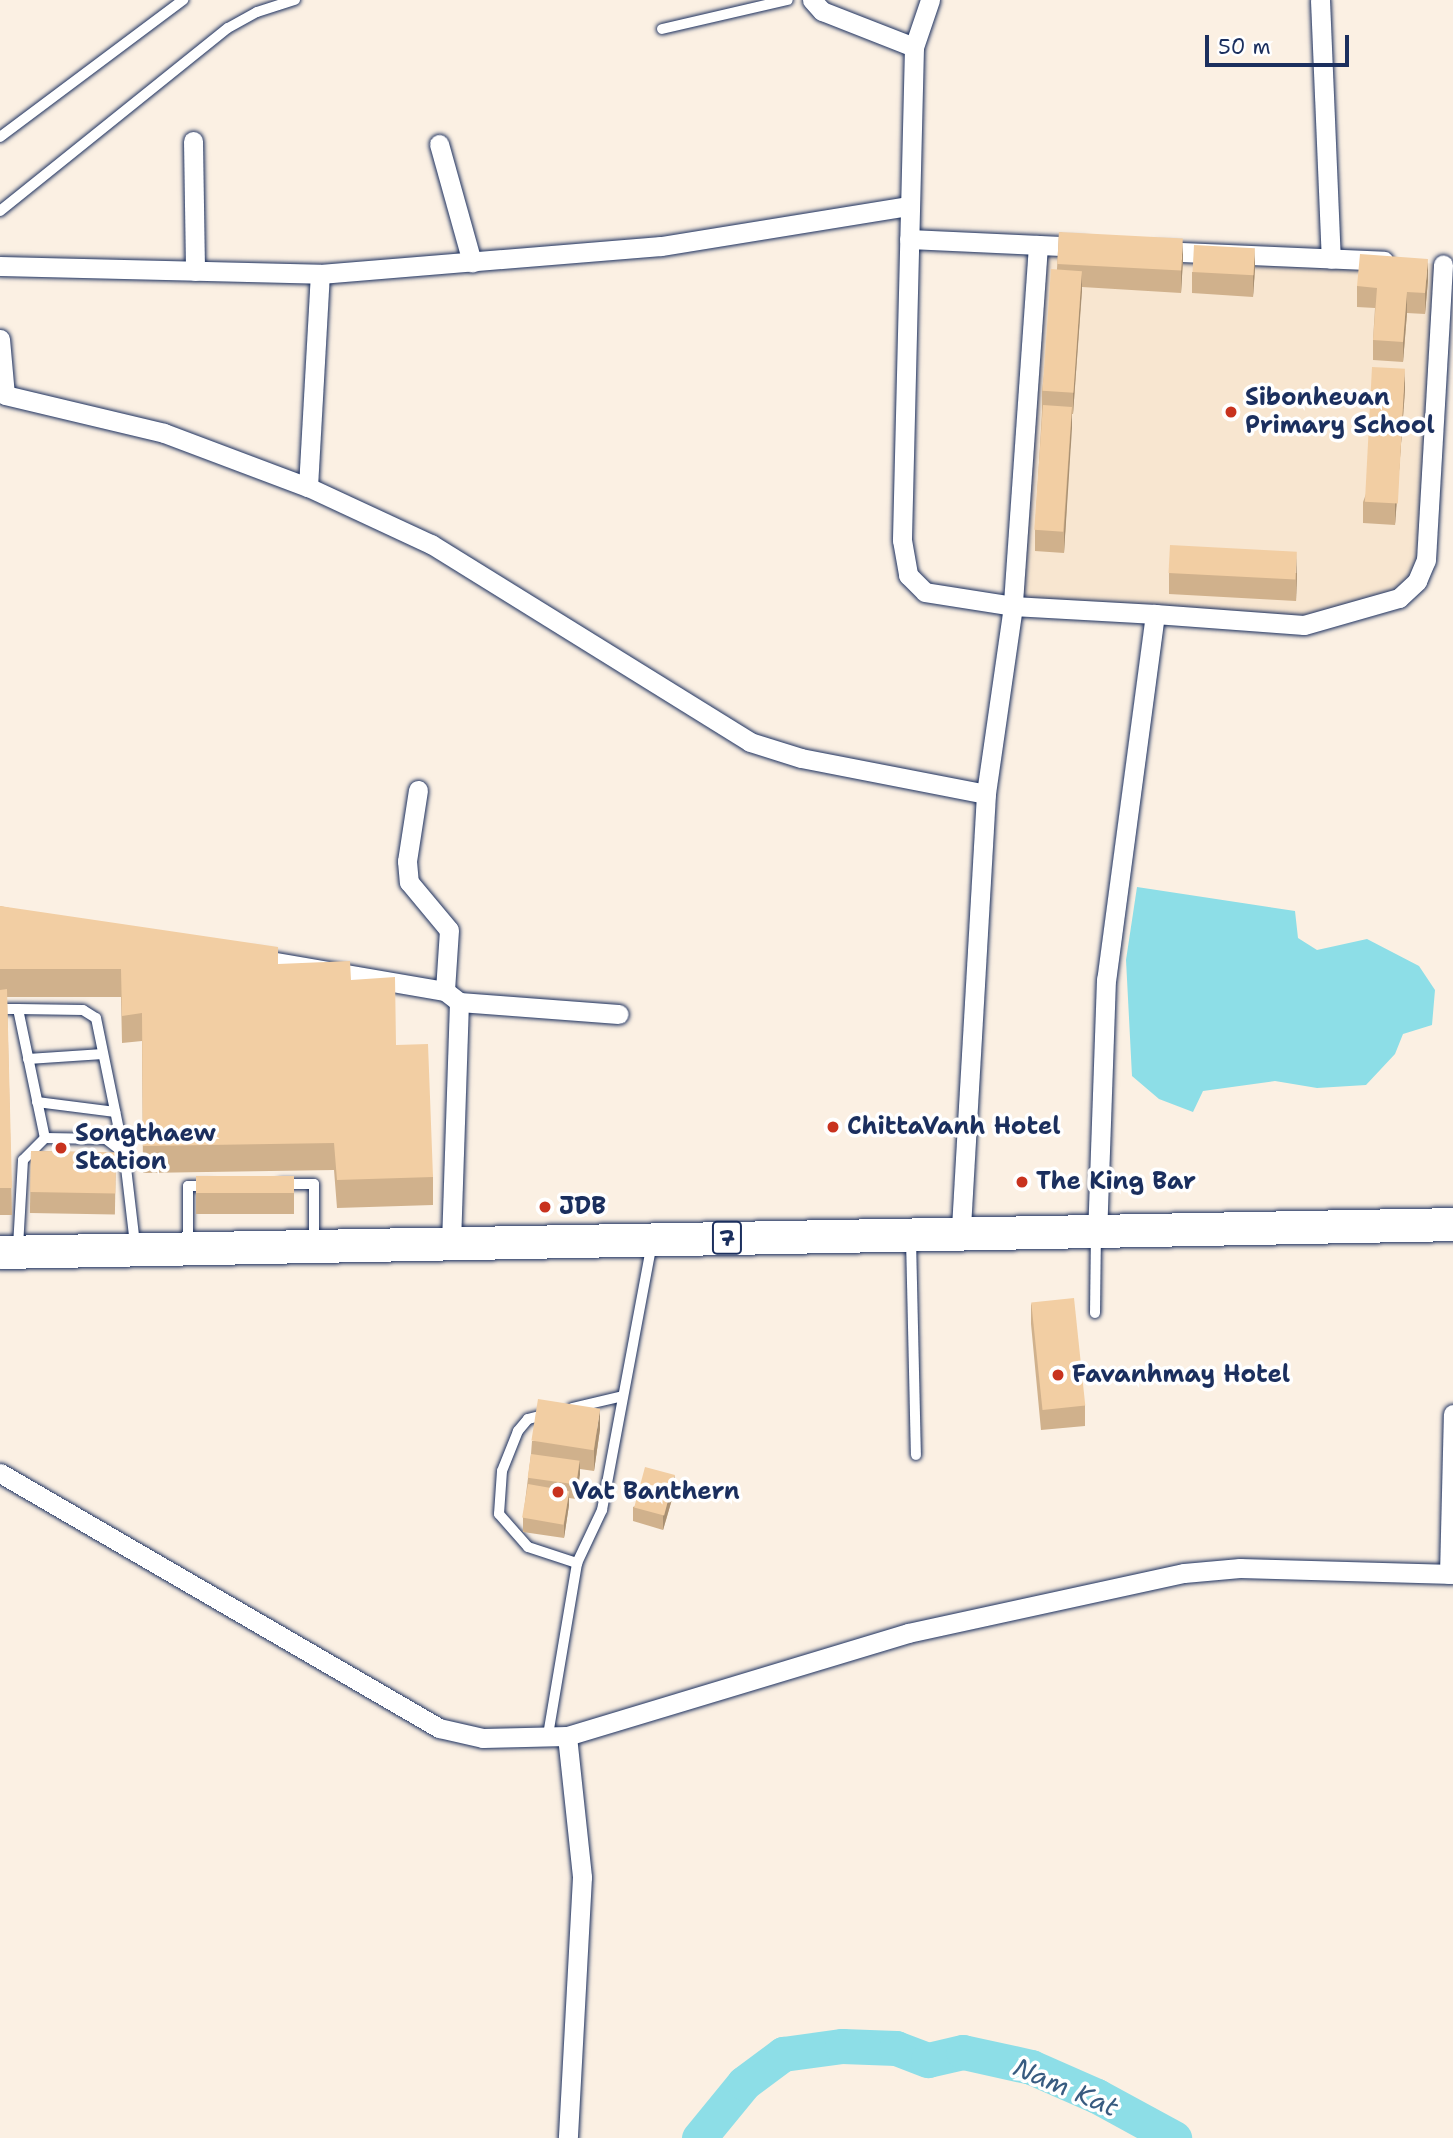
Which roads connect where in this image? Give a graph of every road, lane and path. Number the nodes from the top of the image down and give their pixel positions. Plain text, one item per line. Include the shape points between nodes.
1 (183, 0) edge
2 (295, 0) edge
3 (788, 0) edge
4 (812, 0) edge
5 (930, 0) edge
6 (1320, 0) edge
7 (662, 29) dead end
8 (915, 47) junction
9 (0, 137) edge
10 (193, 141) dead end
11 (439, 144) dead end
12 (909, 206) junction
13 (0, 211) edge
14 (909, 239) junction
15 (1038, 245) junction
16 (1108, 248) edge
17 (1136, 250) edge
18 (1331, 259) junction
19 (472, 262) junction
20 (1401, 262) edge
21 (1442, 264) edge
22 (0, 266) edge
23 (195, 271) junction
24 (320, 274) junction
25 (0, 339) edge
26 (2, 394) edge
27 (308, 487) junction
28 (1013, 606) junction
29 (1155, 614) junction
30 (418, 790) dead end
31 (986, 794) junction
32 (229, 954) edge
33 (452, 997) junction
34 (0, 1009) edge
35 (18, 1009) junction
36 (619, 1014) dead end
37 (103, 1054) junction
38 (28, 1059) junction
39 (37, 1102) junction
40 (115, 1112) junction
41 (45, 1138) junction
42 (125, 1159) junction
43 (216, 1185) edge
44 (272, 1185) edge
45 (1453, 1224) edge
46 (1097, 1231) junction
47 (961, 1233) junction
48 (911, 1234) junction
49 (653, 1239) junction
50 (451, 1243) junction
51 (314, 1246) junction
52 (188, 1248) junction
53 (135, 1249) junction
54 (9, 1252) edge
55 (1095, 1313) dead end
56 (623, 1396) junction
57 (1453, 1414) edge
58 (916, 1455) dead end
59 (1452, 1464) edge
60 (0, 1473) edge
61 (576, 1563) junction
62 (1451, 1574) edge
63 (548, 1735) junction
64 (568, 1736) junction
65 (568, 2138) edge

1 - 9 lane
2 - 13 lane via 228,27
3 - 7 lane
4 - 8 street via 822,10
5 - 8 street
6 - 18 street
8 - 12 street
10 - 23 street
11 - 19 street
12 - 14 street
12 - 19 street via 661,246
14 - 15 street
14 - 28 street via 902,540 908,575 925,592
15 - 16 street
15 - 28 street
17 - 18 street
18 - 20 street
19 - 24 street
21 - 29 street via 1426,560 1417,581 1399,598 1304,625
22 - 23 street
23 - 24 street
24 - 27 street
25 - 26 street
26 - 27 street via 164,433
27 - 31 street via 431,544 750,742 801,758
28 - 29 street
28 - 31 street
29 - 46 street via 1105,979
30 - 33 street via 407,861 409,882 449,930
31 - 47 street
32 - 33 street
33 - 36 street
33 - 50 street
34 - 35 lane
35 - 37 lane via 91,1012
35 - 38 lane
37 - 38 lane
37 - 40 lane
38 - 39 lane
39 - 40 lane
39 - 41 lane
40 - 42 lane
41 - 42 lane via 106,1139
41 - 54 lane via 23,1160
42 - 53 lane
43 - 52 lane via 188,1186
44 - 51 lane via 314,1184
45 - 46 highway, 7
46 - 47 highway, 7
46 - 55 lane
47 - 48 highway, 7
48 - 49 highway, 7
48 - 58 lane
49 - 50 highway, 7
49 - 56 lane
50 - 51 highway, 7
51 - 52 highway, 7
52 - 53 highway, 7
53 - 54 highway, 7
56 - 61 lane via 602,1510
56 - 61 lane via 528,1419 517,1431 502,1471 499,1514 509,1530 528,1547
57 - 59 street
59 - 62 street
60 - 63 street via 439,1728 483,1738
61 - 63 lane
62 - 64 street via 1240,1568 1184,1573 908,1633
63 - 64 street
64 - 65 street via 582,1877

